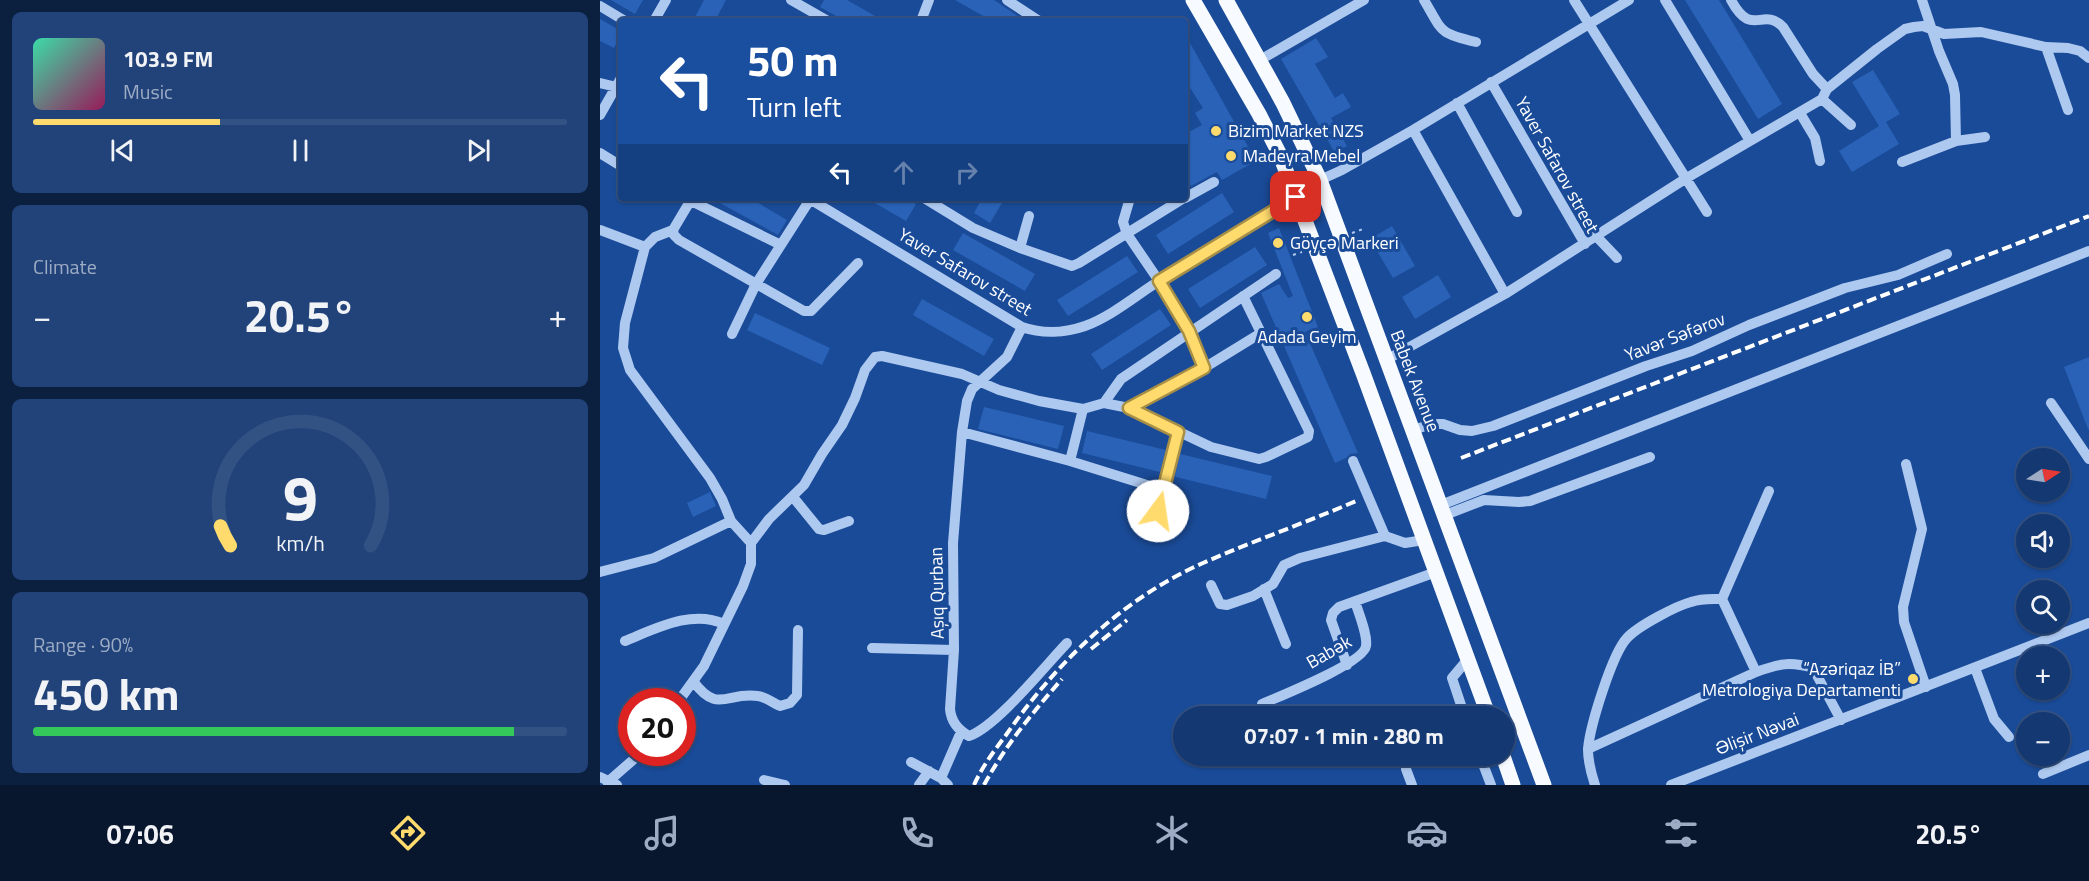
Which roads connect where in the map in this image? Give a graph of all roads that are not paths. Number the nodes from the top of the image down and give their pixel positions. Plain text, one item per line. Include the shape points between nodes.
1 (666, 0) edge
2 (791, 0) edge
3 (929, 0) edge
4 (1007, 0) edge
5 (1193, 0) edge
6 (1226, 0) edge
7 (1364, 0) edge
8 (1424, 0) edge
9 (1574, 0) edge
10 (1629, 0) edge
11 (1665, 0) edge
12 (1731, 0) edge
13 (1922, 0) edge
14 (803, 3) edge
15 (600, 6) edge
16 (621, 18) edge
17 (656, 18) edge
18 (824, 18) edge
19 (922, 18) edge
20 (1035, 18) edge
21 (1589, 25) junction
22 (1932, 31) junction
23 (1476, 42) dead end
24 (2046, 47) junction
25 (2089, 58) edge
26 (1260, 60) junction
27 (1491, 82) junction
28 (600, 83) edge
29 (618, 84) edge
30 (618, 87) edge
31 (1824, 94) junction
32 (1457, 103) junction
33 (2068, 110) dead end
34 (1800, 112) junction
35 (600, 115) edge
36 (1851, 125) dead end
37 (1413, 130) junction
38 (1985, 137) dead end
39 (1750, 141) junction
40 (1956, 141) junction
41 (600, 153) edge
42 (1820, 161) dead end
43 (1902, 162) dead end
44 (618, 164) edge
45 (1685, 179) junction
46 (1320, 180) junction
47 (1214, 182) dead end
48 (1188, 195) edge
49 (1296, 197) junction
50 (688, 201) edge
51 (693, 201) edge
52 (808, 201) edge
53 (815, 201) edge
54 (929, 201) edge
55 (1129, 201) edge
56 (1179, 201) edge
57 (1518, 212) dead end
58 (1707, 212) dead end
59 (1029, 216) dead end
60 (600, 230) edge
61 (673, 230) junction
62 (1127, 234) junction
63 (1597, 237) junction
64 (1585, 244) junction
65 (781, 245) junction
66 (645, 247) junction
67 (1020, 248) junction
68 (2089, 251) edge
69 (1947, 254) dead end
70 (1617, 258) dead end
71 (858, 263) dead end
72 (1276, 274) dead end
73 (1159, 281) junction
74 (756, 284) junction
75 (1505, 294) junction
76 (1243, 296) junction
77 (1023, 327) junction
78 (1189, 331) junction
79 (1261, 333) junction
80 (732, 334) dead end
81 (1386, 360) junction
82 (1204, 368) junction
83 (980, 380) junction
84 (2051, 402) dead end
85 (1104, 403) junction
86 (1129, 408) junction
87 (1083, 409) junction
88 (1412, 430) junction
89 (962, 432) junction
90 (1178, 432) junction
91 (1650, 457) dead end
92 (2089, 459) edge
93 (1070, 461) junction
94 (1353, 461) dead end
95 (1906, 464) dead end
96 (1163, 490) junction
97 (1768, 491) dead end
98 (793, 497) junction
99 (1443, 510) junction
100 (1158, 511) dead end
101 (731, 521) junction
102 (849, 521) dead end
103 (1384, 537) junction
104 (1425, 540) junction
105 (751, 543) junction
106 (1436, 572) junction
107 (600, 573) edge
108 (1211, 585) dead end
109 (1264, 589) junction
110 (1722, 599) junction
111 (1355, 601) junction
112 (2089, 623) edge
113 (724, 624) junction
114 (798, 630) dead end
115 (625, 640) dead end
116 (1067, 643) dead end
117 (1287, 644) dead end
118 (872, 648) dead end
119 (954, 650) junction
120 (1468, 659) junction
121 (1347, 664) junction
122 (1975, 668) junction
123 (1756, 672) junction
124 (693, 681) junction
125 (1926, 687) junction
126 (688, 688) edge
127 (1262, 704) dead end
128 (1461, 706) edge
129 (1485, 706) edge
130 (1840, 720) junction
131 (961, 732) junction
132 (2009, 737) dead end
133 (1588, 749) junction
134 (2089, 755) edge
135 (911, 762) dead end
136 (627, 766) edge
137 (1484, 766) edge
138 (1506, 766) edge
139 (1406, 769) dead end
140 (928, 771) junction
141 (2043, 774) dead end
142 (764, 780) dead end
143 (945, 781) edge
144 (609, 782) edge
145 (1675, 784) edge
146 (785, 785) edge
147 (919, 785) edge
148 (1412, 785) edge
149 (1491, 785) edge
150 (1513, 785) edge
151 (1544, 785) edge
152 (1595, 785) edge

1 - 17 street
2 - 14 street
3 - 19 street
4 - 20 street
5 - 49 main road via 1259,114
6 - 26 main road, Babek Avenue
7 - 26 street
8 - 23 street via 1442,31
9 - 21 street
10 - 21 street
11 - 39 street
12 - 31 street via 1744,18 1778,21 1784,27
13 - 22 street
14 - 18 street
15 - 16 street
21 - 27 street
21 - 45 street
22 - 24 street via 1981,32
22 - 31 street via 1923,26 1905,29
22 - 40 street via 1953,84
24 - 25 street via 2080,51
24 - 33 street
26 - 46 main road, Babek Avenue
27 - 32 street
27 - 64 street, Yaver Safarov street
28 - 29 street
30 - 35 street
31 - 34 street
31 - 36 street
32 - 37 street
32 - 57 street
34 - 39 street
34 - 42 street via 1815,138
37 - 46 street
37 - 75 street
38 - 40 street
39 - 45 street
40 - 43 street
41 - 44 street
45 - 58 street
45 - 63 street
46 - 81 main road, Babek Avenue
47 - 48 street
49 - 73 street, Yaver Safarov street
49 - 104 main road
50 - 61 street
51 - 65 street
52 - 65 street
53 - 77 street, Yaver Safarov street
54 - 67 street via 973,228
55 - 62 street via 1123,222
56 - 62 street
59 - 67 street
60 - 66 street
61 - 66 street via 655,237
61 - 74 street via 679,240
62 - 67 street via 1072,266
62 - 73 street
63 - 64 street
63 - 70 street
64 - 75 street, Yaver Safarov street
65 - 74 street
66 - 101 street via 625,323 623,348 630,370 710,478
68 - 99 street
69 - 88 street, Yavər Səfərov via 1898,275 1845,288 1493,426 1472,431 1432,424
71 - 74 street via 811,311
72 - 76 street
73 - 77 street, Yaver Safarov street via 1086,326 1047,332
73 - 78 street
74 - 80 street
75 - 81 street, Yaver Safarov street
76 - 78 street
76 - 79 street
77 - 83 street, Aşıq Qurban via 1007,357
78 - 82 street
78 - 85 street via 1121,379
79 - 82 street
79 - 90 street via 1310,434 1258,459 1211,447
81 - 88 main road, Babek Avenue
82 - 86 street
83 - 87 street via 999,390
83 - 89 street, Aşıq Qurban via 967,401
83 - 98 street via 875,357 865,370 842,425
84 - 92 street
85 - 86 street
85 - 87 street
86 - 90 street
87 - 93 street
88 - 99 main road, Babek Avenue
89 - 93 street
89 - 119 street, Aşıq Qurban via 953,543
90 - 96 street
91 - 99 street via 1530,501 1484,500
93 - 96 street
94 - 103 street
95 - 125 street via 1922,529 1902,608
96 - 100 street
97 - 110 street
98 - 102 street via 819,529
98 - 105 street
99 - 151 main road, Babek Avenue
101 - 105 street
101 - 107 street via 654,558
103 - 104 street via 1405,543
103 - 109 street via 1300,558 1284,565 1273,584
104 - 106 main road
105 - 113 street via 751,564
106 - 111 street
106 - 120 main road
108 - 109 street via 1220,604 1227,605
109 - 117 street, Babək
110 - 123 street
110 - 133 street via 1689,602 1637,629 1626,639 1594,716
111 - 121 street, Babək via 1367,645 1364,652
111 - 121 street via 1339,607 1331,620
112 - 122 street, Əlişir Nəvai
113 - 115 street via 700,618 671,622
113 - 124 street
114 - 124 street via 797,695 790,703 780,706 762,696 709,699
116 - 131 street via 979,732 969,736
118 - 119 street
119 - 131 street, Aşıq Qurban via 950,709
120 - 128 street via 1452,678
120 - 129 main road
121 - 127 street, Babək
122 - 125 street, Əlişir Nəvai
122 - 132 street via 1994,719
123 - 130 street via 1796,663 1812,669
123 - 133 street
124 - 126 street
125 - 130 street, Əlişir Nəvai
130 - 145 street, Əlişir Nəvai
131 - 143 street
133 - 152 street
134 - 141 street
135 - 140 street
136 - 144 street
137 - 149 street
138 - 150 main road
139 - 148 street
140 - 143 street
140 - 147 street
142 - 146 street

